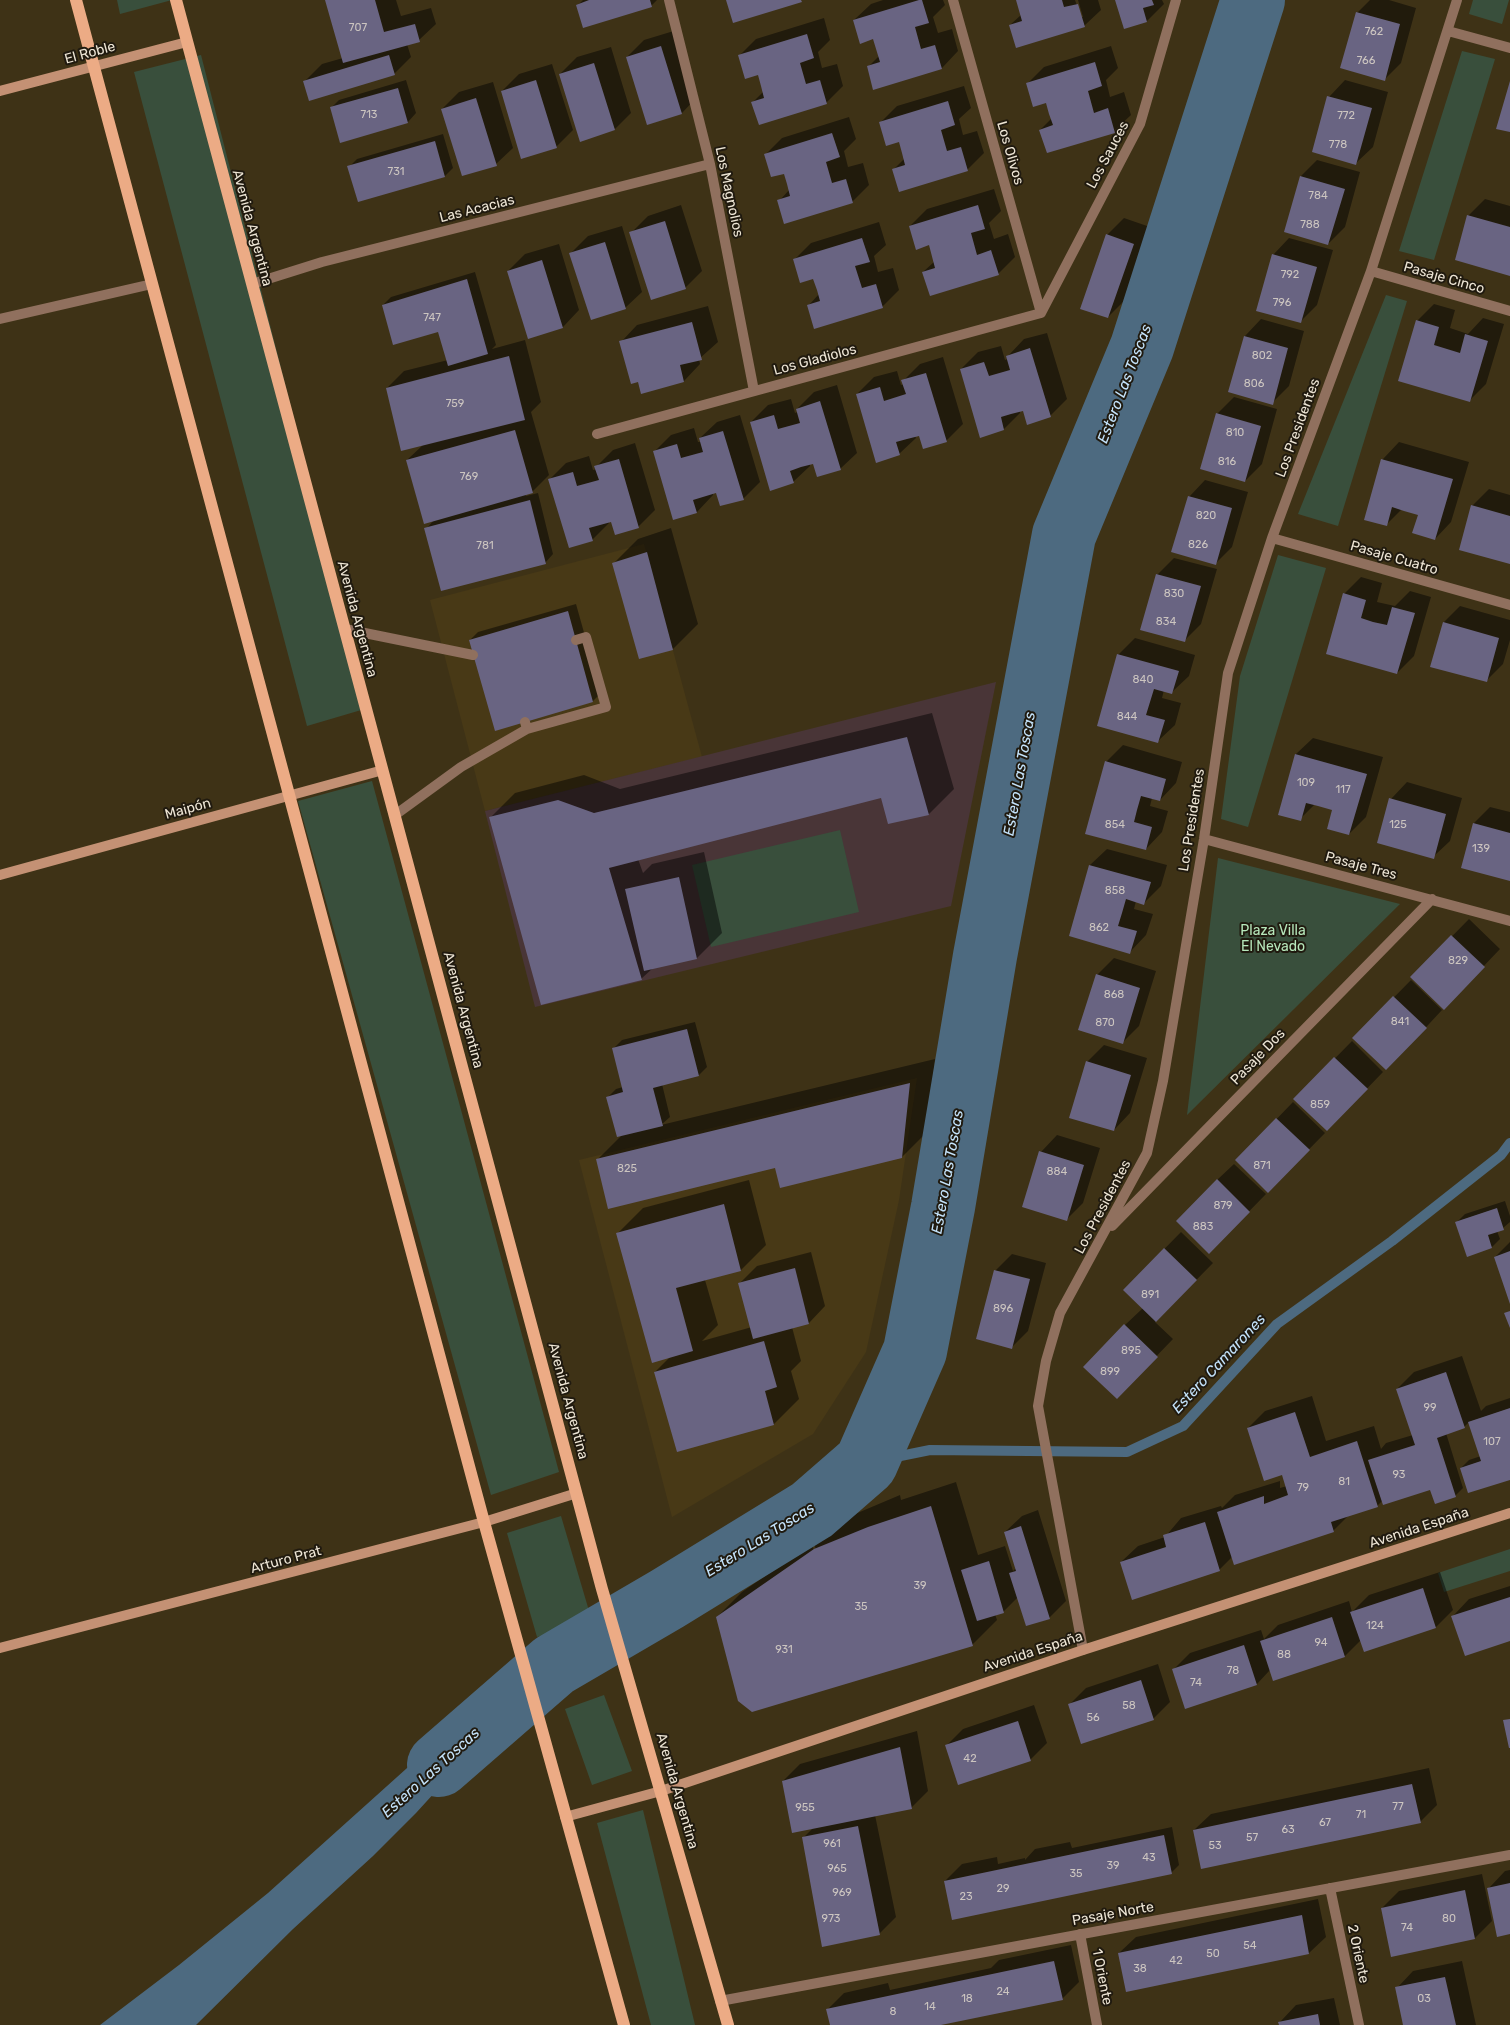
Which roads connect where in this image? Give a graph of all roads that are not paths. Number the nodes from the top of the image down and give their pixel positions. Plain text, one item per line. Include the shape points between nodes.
1 (76, 0) edge
2 (176, 0) edge
3 (669, 0) edge
4 (953, 0) edge
5 (1176, 0) edge
6 (1456, 0) edge
7 (1448, 31) junction
8 (187, 42) junction
9 (1510, 48) edge
10 (94, 66) junction
11 (0, 91) edge
12 (710, 164) junction
13 (1371, 271) junction
14 (152, 284) junction
15 (252, 284) junction
16 (1510, 311) edge
17 (1041, 313) junction
18 (0, 319) edge
19 (754, 391) junction
20 (596, 434) dead end
21 (1272, 538) junction
22 (1510, 604) edge
23 (345, 629) junction
24 (576, 640) dead end
25 (473, 655) dead end
26 (383, 770) junction
27 (289, 796) junction
28 (395, 815) junction
29 (1204, 839) junction
30 (0, 875) edge
31 (1432, 899) junction
32 (1510, 921) edge
33 (1104, 1234) junction
34 (577, 1493) junction
35 (1510, 1513) edge
36 (484, 1522) junction
37 (0, 1648) edge
38 (1083, 1650) junction
39 (661, 1791) junction
40 (565, 1817) junction
41 (1510, 1855) edge
42 (1330, 1888) junction
43 (1080, 1934) junction
44 (720, 2000) junction
45 (624, 2025) edge
46 (728, 2025) edge
47 (1097, 2025) edge
48 (1359, 2025) edge

1 - 10 main road
2 - 8 main road, Avenida Argentina
3 - 12 street, Los Magnolios
4 - 17 street, Los Olivos
5 - 17 street, Los Sauces via 1140,124
6 - 7 street, Los Presidentes
7 - 9 street
7 - 13 street, Los Presidentes
8 - 10 street, El Roble
8 - 15 main road, Avenida Argentina
10 - 11 street, El Roble
10 - 14 main road
12 - 15 street, Las Acacias via 322,262
12 - 19 street, Los Magnolios
13 - 16 street, Pasaje Cinco
13 - 21 street, Los Presidentes
14 - 18 street
14 - 27 main road
15 - 23 main road, Avenida Argentina
17 - 19 street, Los Gladiolos
19 - 20 street, Los Gladiolos
21 - 22 street, Pasaje Cuatro
21 - 29 street, Los Presidentes via 1228,674
23 - 25 street
23 - 26 main road, Avenida Argentina
24 - 28 street via 586,637 606,707 526,726 461,767
26 - 27 street, Maipón
26 - 28 main road, Avenida Argentina
27 - 30 street, Maipón
27 - 36 main road
28 - 34 main road, Avenida Argentina
29 - 31 street, Pasaje Tres
29 - 33 street, Los Presidentes via 1163,1081 1147,1153
31 - 32 street, Pasaje Tres
31 - 33 street, Pasaje Dos
33 - 38 street, Los Presidentes via 1060,1313 1046,1361 1038,1406
34 - 36 street, Arturo Prat
34 - 39 main road, Avenida Argentina
35 - 38 street, Avenida España
36 - 37 street, Arturo Prat
36 - 40 main road
38 - 39 street, Avenida España
39 - 40 street, Avenida España
39 - 44 main road, Avenida Argentina
40 - 45 main road
41 - 42 street, Pasaje Norte
42 - 43 street, Pasaje Norte
42 - 48 street, 2 Oriente
43 - 44 street, Pasaje Norte
43 - 47 street, 1 Oriente
44 - 46 main road, Avenida Argentina

